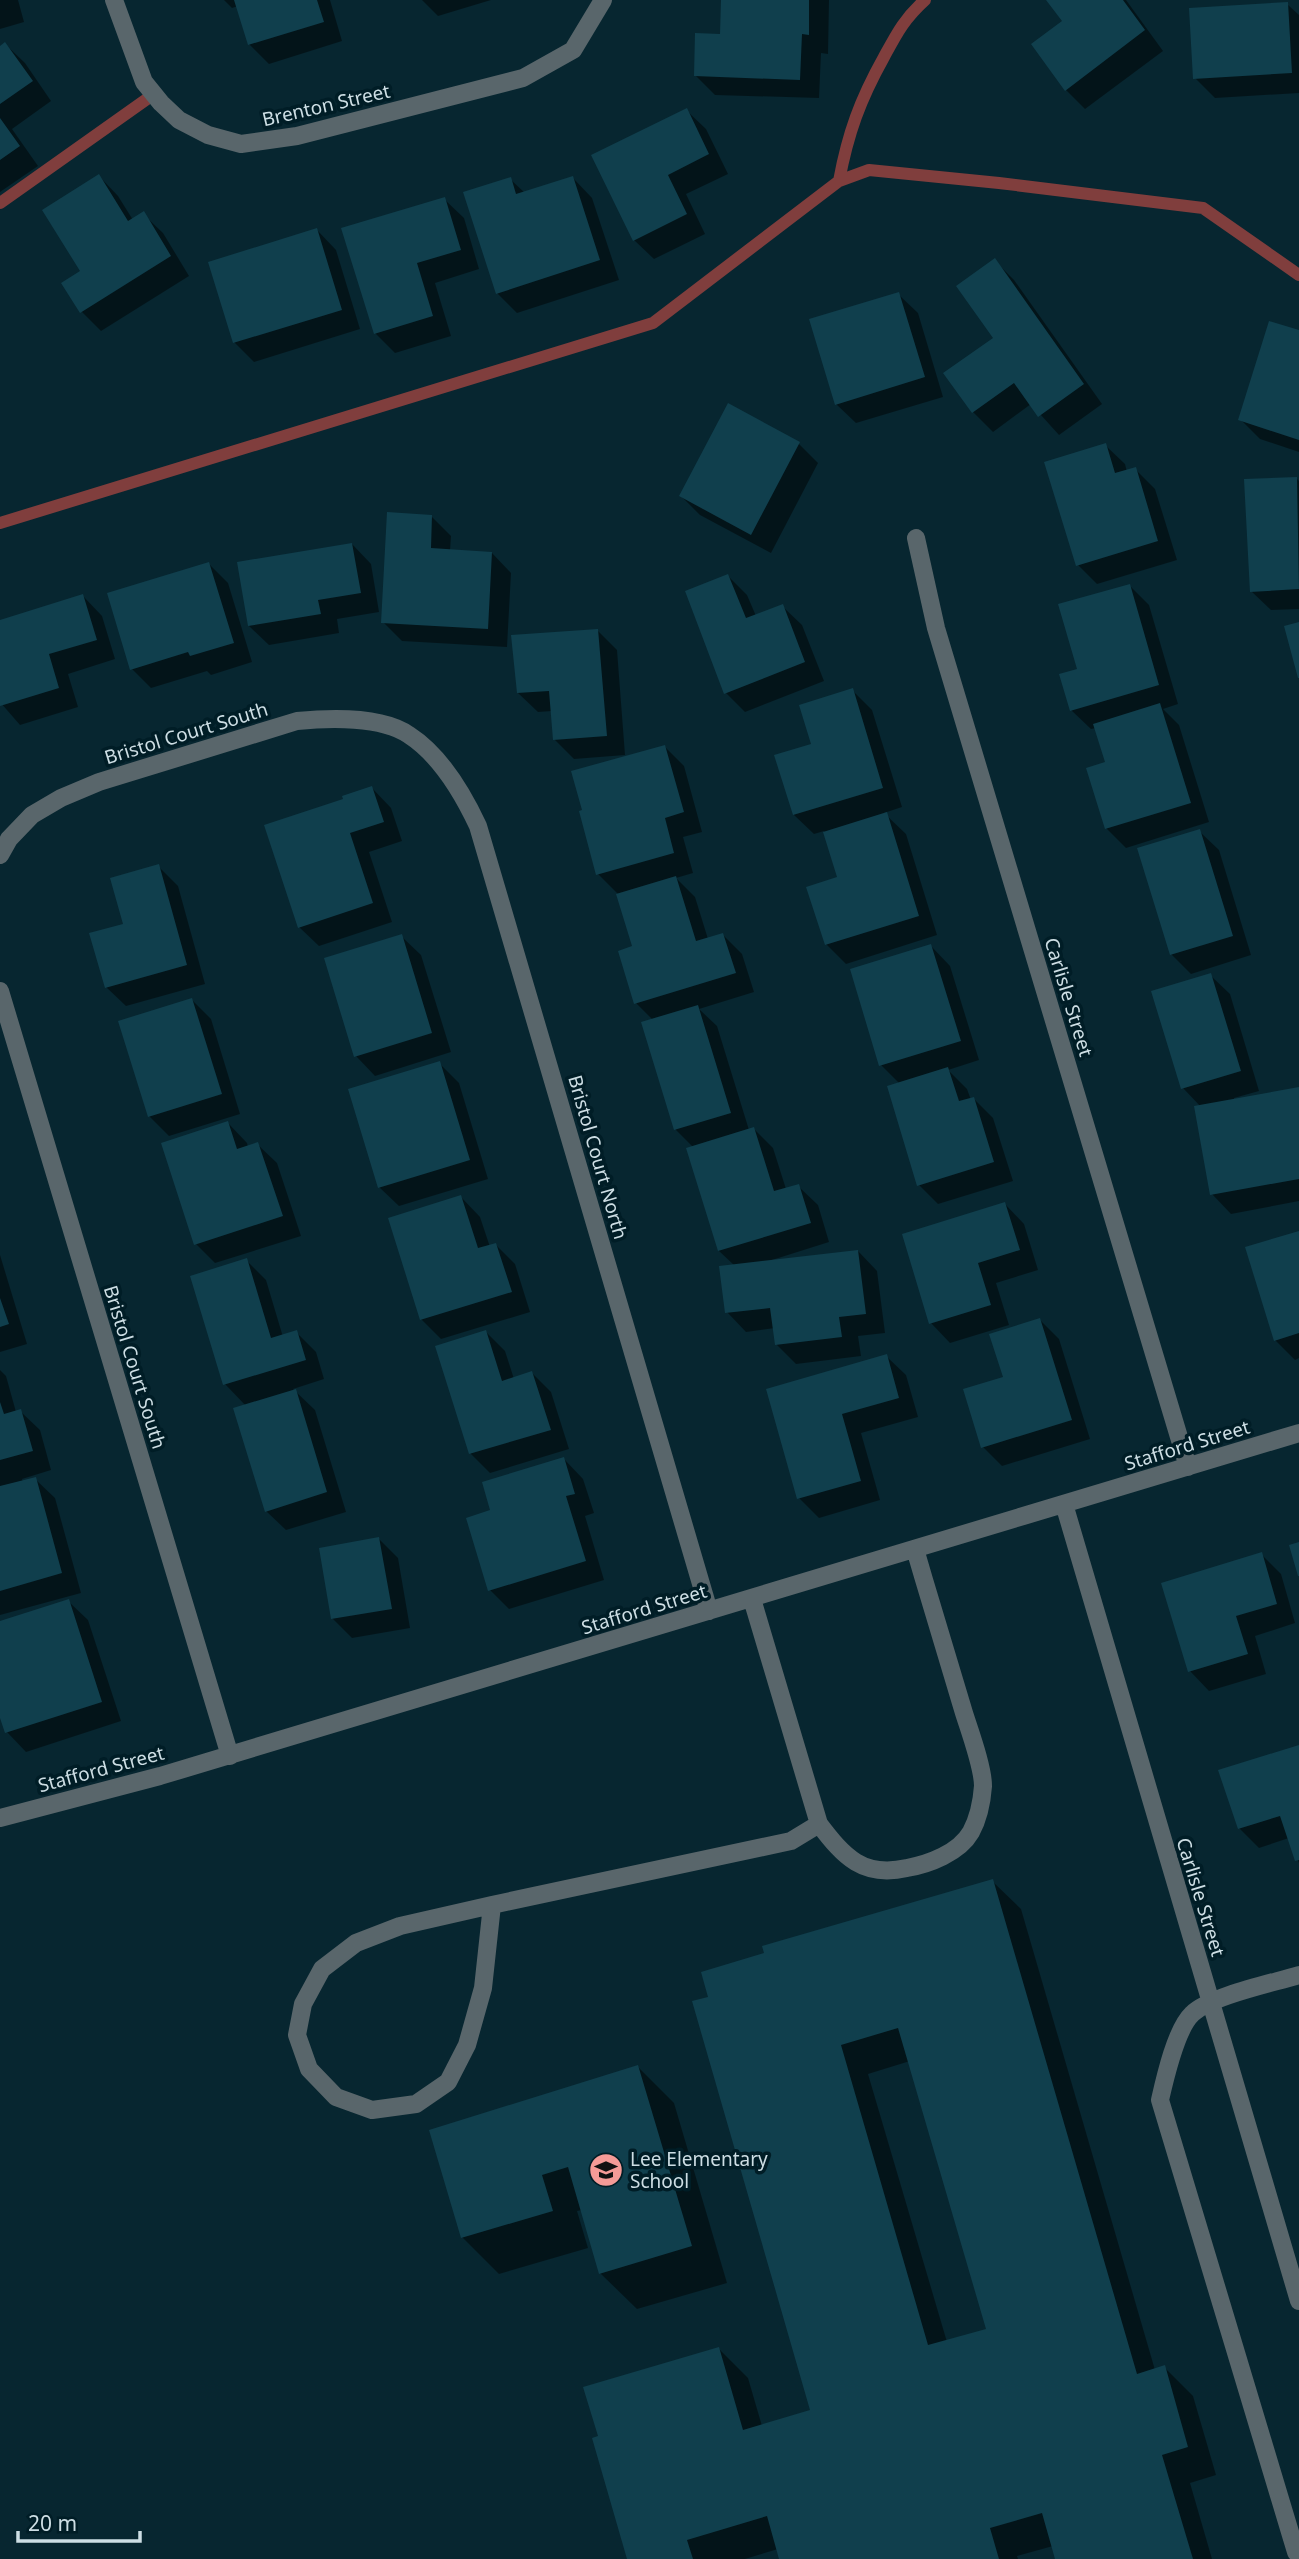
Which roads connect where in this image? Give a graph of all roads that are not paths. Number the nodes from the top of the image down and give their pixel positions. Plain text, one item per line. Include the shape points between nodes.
1 (114, 0) edge
2 (603, 0) edge
3 (916, 538) dead end
4 (409, 734) joint
5 (0, 855) edge
6 (0, 991) edge
7 (1299, 1433) edge
8 (1188, 1467) junction
9 (1063, 1504) junction
10 (915, 1549) junction
11 (751, 1598) junction
12 (709, 1611) junction
13 (230, 1756) junction
14 (0, 1818) edge
15 (819, 1824) junction
16 (492, 1905) junction
17 (1299, 1975) edge
18 (1211, 2002) junction
19 (1299, 2301) edge
20 (1299, 2556) edge

1 - 2 street, Brenton Street via 144,82 162,103 179,120 208,135 241,144 297,136 523,78 573,50
3 - 8 street, Carlisle Street via 936,628
4 - 5 street, Bristol Court South via 353,720 297,721 61,798 33,815
4 - 12 street, Bristol Court North via 462,792 478,826
6 - 13 street, Bristol Court South
7 - 8 street, Stafford Street
8 - 9 street, Stafford Street
9 - 10 street, Stafford Street
9 - 18 street, Carlisle Street
10 - 11 street, Stafford Street
10 - 15 street via 983,1784 978,1815 970,1834 952,1850 928,1864 892,1872 864,1867 841,1853
11 - 12 street, Stafford Street
11 - 15 street
12 - 13 street, Stafford Street
13 - 14 street, Stafford Street
15 - 16 street via 791,1841
16 - 16 street via 378,1934 355,1943 322,1969 303,2004 297,2035 309,2069 336,2097 372,2110 416,2104 448,2082 467,2045 483,1989
17 - 18 street
18 - 19 street, Carlisle Street
18 - 20 street via 1191,2014 1160,2100

